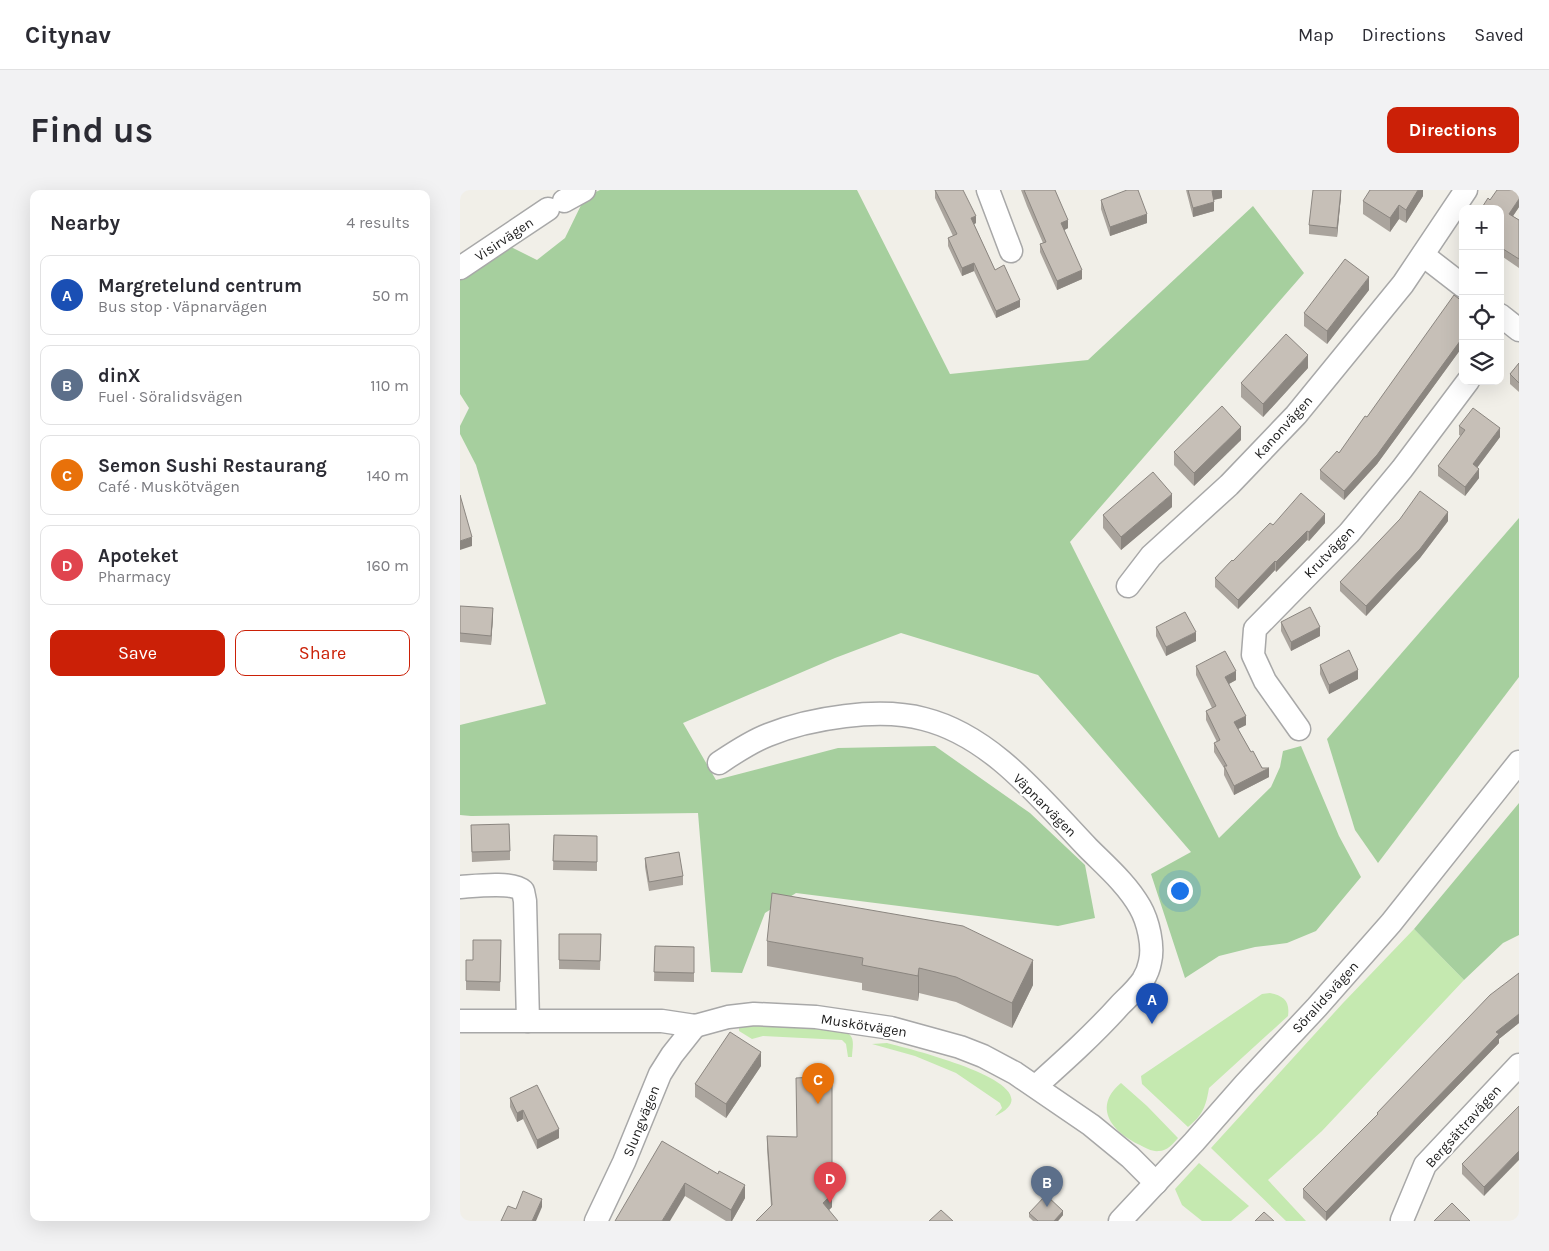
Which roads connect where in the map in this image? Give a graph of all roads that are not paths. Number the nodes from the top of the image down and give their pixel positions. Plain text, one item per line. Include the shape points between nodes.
1 (584, 190) edge
2 (988, 190) edge
3 (1466, 190) edge
4 (1011, 251) dead end
5 (1423, 255) junction
6 (460, 268) edge
7 (1459, 283) edge
8 (1465, 385) edge
9 (1128, 586) dead end
10 (1299, 729) dead end
11 (1519, 762) edge
12 (718, 763) dead end
13 (460, 887) edge
14 (460, 1021) edge
15 (528, 1021) junction
16 (695, 1026) junction
17 (1519, 1065) edge
18 (1036, 1086) junction
19 (1156, 1183) junction
20 (1402, 1220) edge
21 (596, 1221) edge
22 (1120, 1221) edge

1 - 6 street, Visirvägen
2 - 4 street
3 - 5 street, Kanonvägen
5 - 7 street
5 - 9 street, Kanonvägen via 1296,415 1229,485 1151,556
8 - 10 street, Krutvägen via 1349,533 1256,629 1253,655 1264,680
11 - 19 street, Söralidsvägen via 1391,923
12 - 18 street, Väpnarvägen via 769,734 816,721 856,715 901,715 924,718 959,731 1002,761 1044,802 1129,890 1145,919 1150,961 1144,978 1125,999
13 - 15 street via 508,886 523,891
14 - 15 street, Muskötvägen
15 - 16 street, Muskötvägen via 662,1021
16 - 18 street, Muskötvägen via 728,1016 754,1014 816,1017 891,1028 968,1050
16 - 21 street, Slungvägen via 660,1074
17 - 20 street, Bergsättravägen via 1425,1164
18 - 19 street, Muskötvägen via 1092,1125
19 - 22 street, Söralidsvägen

